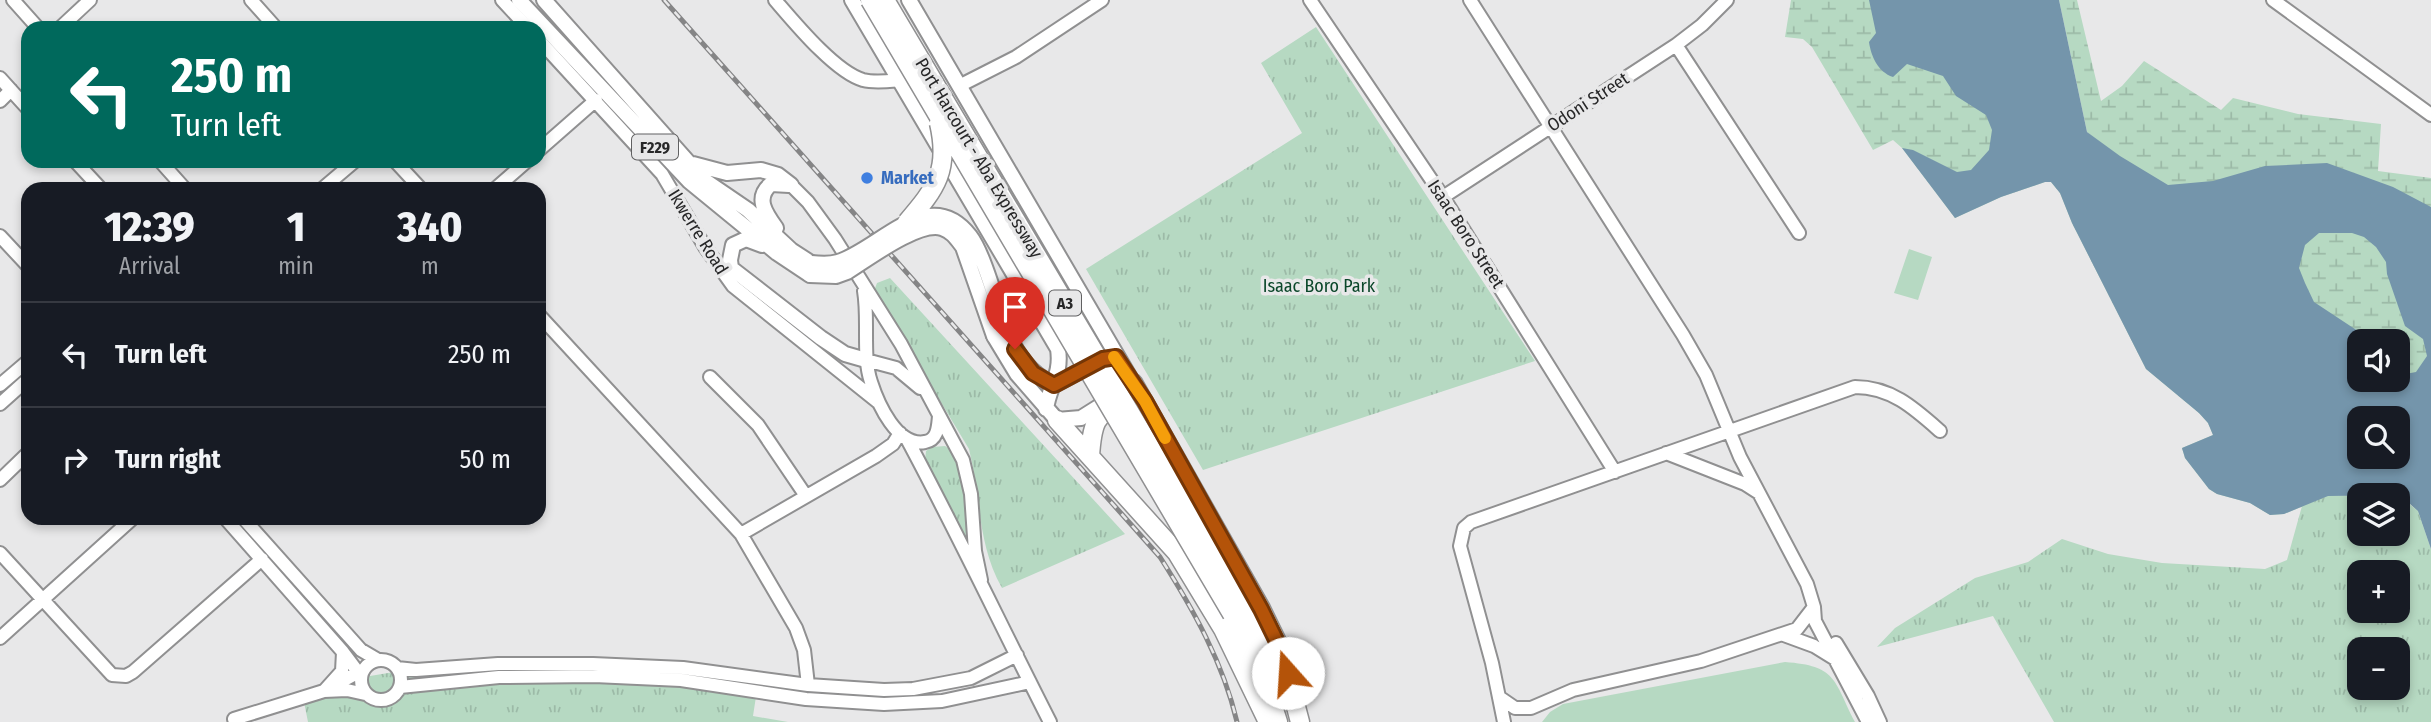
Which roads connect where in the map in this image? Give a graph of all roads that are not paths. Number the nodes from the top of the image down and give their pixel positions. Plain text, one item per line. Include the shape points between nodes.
1 (13, 0) edge
2 (90, 0) edge
3 (251, 0) edge
4 (502, 0) edge
5 (519, 0) edge
6 (544, 0) edge
7 (775, 0) edge
8 (852, 0) edge
9 (870, 0) edge
10 (885, 0) edge
11 (909, 0) edge
12 (1102, 0) edge
13 (1310, 0) edge
14 (1469, 0) edge
15 (1727, 0) edge
16 (2273, 0) edge
17 (32, 21) edge
18 (68, 21) edge
19 (270, 21) edge
20 (527, 21) edge
21 (530, 21) edge
22 (546, 39) edge
23 (1676, 45) junction
24 (546, 47) edge
25 (0, 78) edge
26 (901, 80) junction
27 (959, 86) junction
28 (11, 90) junction
29 (0, 100) edge
30 (596, 100) junction
31 (21, 101) edge
32 (927, 109) junction
33 (2431, 114) edge
34 (1550, 127) junction
35 (546, 144) edge
36 (685, 160) junction
37 (82, 168) edge
38 (166, 168) edge
39 (347, 168) edge
40 (402, 168) edge
41 (519, 168) edge
42 (94, 182) edge
43 (179, 182) edge
44 (330, 182) edge
45 (414, 182) edge
46 (503, 182) edge
47 (791, 185) junction
48 (1443, 197) junction
49 (907, 222) junction
50 (1799, 233) dead end
51 (2, 243) edge
52 (784, 251) junction
53 (21, 260) edge
54 (810, 269) junction
55 (864, 287) junction
56 (546, 323) edge
57 (1000, 334) junction
58 (1116, 357) junction
59 (866, 360) junction
60 (21, 367) edge
61 (710, 377) dead end
62 (1133, 383) junction
63 (0, 385) edge
64 (21, 385) edge
65 (1054, 385) junction
66 (928, 396) junction
67 (1145, 401) junction
68 (878, 402) junction
69 (0, 404) edge
70 (1051, 414) junction
71 (939, 416) junction
72 (1940, 431) dead end
73 (1728, 432) junction
74 (904, 436) junction
75 (1666, 453) junction
76 (876, 456) junction
77 (1090, 456) junction
78 (916, 457) junction
79 (21, 460) edge
80 (1615, 472) junction
81 (0, 480) edge
82 (1760, 493) junction
83 (806, 496) junction
84 (125, 525) edge
85 (231, 525) edge
86 (249, 525) edge
87 (741, 534) junction
88 (0, 553) edge
89 (262, 559) junction
90 (981, 580) junction
91 (42, 599) junction
92 (1814, 607) junction
93 (1237, 610) junction
94 (1784, 635) junction
95 (0, 638) edge
96 (343, 652) junction
97 (1017, 655) junction
98 (378, 660) junction
99 (1837, 660) junction
100 (397, 668) junction
101 (360, 674) junction
102 (1030, 682) junction
103 (808, 685) junction
104 (400, 687) junction
105 (324, 691) junction
106 (365, 694) junction
107 (1499, 697) junction
108 (1543, 703) junction
109 (234, 719) dead end
110 (1049, 722) edge
111 (1268, 722) edge
112 (1278, 722) edge
113 (1292, 722) edge
114 (1300, 722) edge
115 (1504, 722) edge
116 (1526, 722) edge
117 (1868, 722) edge
118 (1880, 722) edge

1 - 17 street
2 - 18 street
3 - 19 street
4 - 20 street
5 - 21 main road, F229
6 - 36 main road, Ikwerre Road / F229
7 - 26 street via 844,70 863,80
8 - 26 main road
9 - 32 highway, Port Harcourt - Aba Expressway / A3, bridge
10 - 93 highway, Port Harcourt - Aba Expressway / A3, bridge
11 - 27 main road
12 - 27 street via 1016,57
13 - 48 street, Isaac Boro Street
14 - 34 street
15 - 23 street, Odoni Street
16 - 33 street
22 - 52 main road, F229 via 689,181
23 - 34 street, Odoni Street
23 - 50 street
24 - 30 street, Ikwerre Road
25 - 28 street
26 - 32 main road
27 - 32 main road
27 - 58 main road
28 - 29 street
28 - 31 street
30 - 35 street
30 - 68 street, Ikwerre Road via 662,174 733,286
32 - 49 highway, bridge via 943,147 944,164 928,198
32 - 65 main road via 1058,349
32 - 93 highway, Port Harcourt - Aba Expressway / A3, bridge
34 - 48 street, Odoni Street
34 - 73 street via 1683,335 1706,375
36 - 47 main road via 727,173 761,170
36 - 52 main road, F229 via 704,180 748,211
37 - 42 street
38 - 43 street
39 - 44 street
40 - 45 street
41 - 46 street
47 - 52 main road via 771,184 761,196
47 - 55 street, Ikwerre Road via 828,229
48 - 80 street, Isaac Boro Street
49 - 54 main road, bridge via 839,262
49 - 57 main road, bridge via 939,215 971,237
51 - 53 street
52 - 54 main road, F229
52 - 59 main road via 752,240 739,241 731,250 731,268 821,338 845,354
54 - 57 main road, bridge via 836,276 916,231 943,228 955,235 962,247
55 - 59 street, Ikwerre Road
55 - 66 street, Ikwerre Road
56 - 87 street
57 - 65 main road via 1033,373
57 - 70 main road via 1017,374
58 - 62 main road
58 - 65 main road via 1103,359
59 - 66 street via 896,368
59 - 68 street, Ikwerre Road
60 - 63 street
61 - 83 street via 758,425
62 - 67 highway
62 - 70 main road via 1081,418
64 - 69 street
65 - 70 main road via 1048,394
66 - 71 street, Ikwerre Road
67 - 77 highway via 1105,410 1094,428
67 - 114 highway via 1276,639
68 - 74 street, Ikwerre Road
70 - 77 highway
71 - 74 street via 930,441 915,442
71 - 90 street, Ikwerre Road via 969,476
72 - 73 street via 1909,403 1870,387 1855,387
73 - 75 street
73 - 82 street
74 - 76 street
74 - 78 street, Ikwerre Road
75 - 80 street
75 - 82 street
76 - 78 street via 903,450
76 - 83 street
77 - 111 highway via 1177,553 1223,629
78 - 90 street, Ikwerre Road
79 - 81 street
80 - 107 street via 1486,515 1464,528 1460,546
82 - 92 street
83 - 87 street
84 - 91 street
85 - 89 street
86 - 98 street via 361,650
87 - 103 street via 796,628
88 - 91 street
89 - 91 street via 126,676 112,675
89 - 96 street
90 - 97 street, Ikwerre Road
91 - 95 street
92 - 94 street via 1797,629
92 - 99 street via 1815,621
92 - 118 street
93 - 112 highway, Port Harcourt - Aba Expressway / A3
93 - 113 highway, Port Harcourt - Aba Expressway / A3 via 1273,659
94 - 99 street
94 - 108 street via 1701,661 1573,690
96 - 101 street
96 - 105 street via 342,671
97 - 102 street, Ikwerre Road
97 - 103 street via 971,678 913,690
98 - 100 street
98 - 101 street
99 - 117 street
100 - 103 street via 619,665 694,669
100 - 104 street
101 - 105 street
101 - 106 street
102 - 104 street via 942,701 884,704 806,699 681,680 594,676 499,677
102 - 110 street, Ikwerre Road
104 - 106 street via 396,695 384,700
105 - 106 street
105 - 109 street
107 - 108 street via 1522,709
107 - 115 street
108 - 116 street

